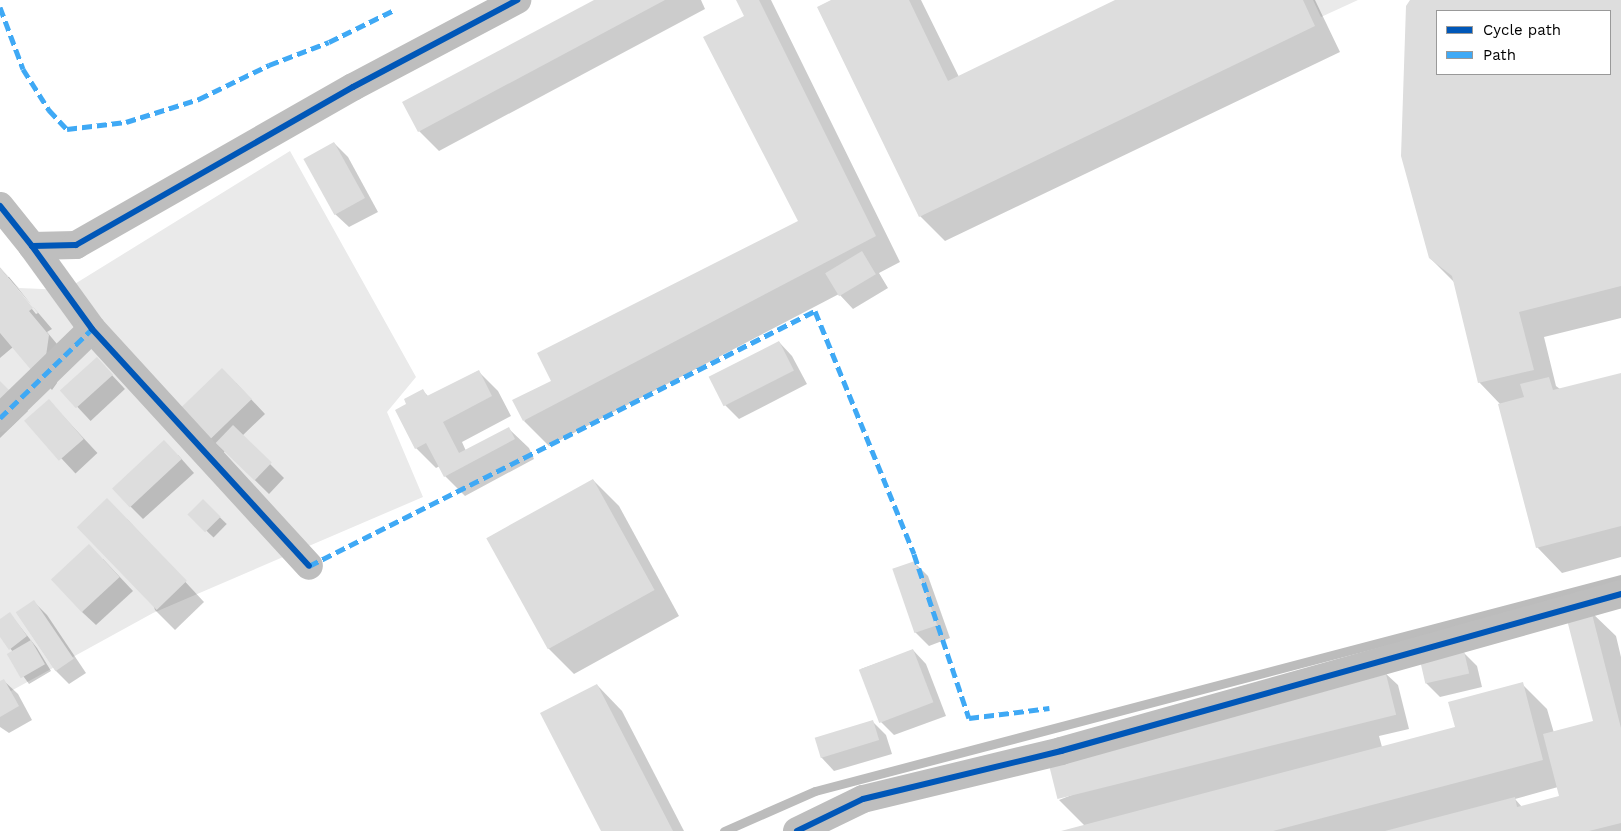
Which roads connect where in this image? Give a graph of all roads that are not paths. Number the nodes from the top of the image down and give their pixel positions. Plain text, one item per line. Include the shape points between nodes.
1 (517, 0) edge
2 (0, 206) edge
3 (32, 246) junction
4 (92, 329) junction
5 (0, 418) edge
6 (309, 566) dead end
7 (1621, 594) edge
8 (797, 831) edge

1 - 3 street via 353,87 76,245
2 - 3 street
3 - 4 street
4 - 5 street
4 - 6 street
7 - 8 street via 1061,751 863,799

